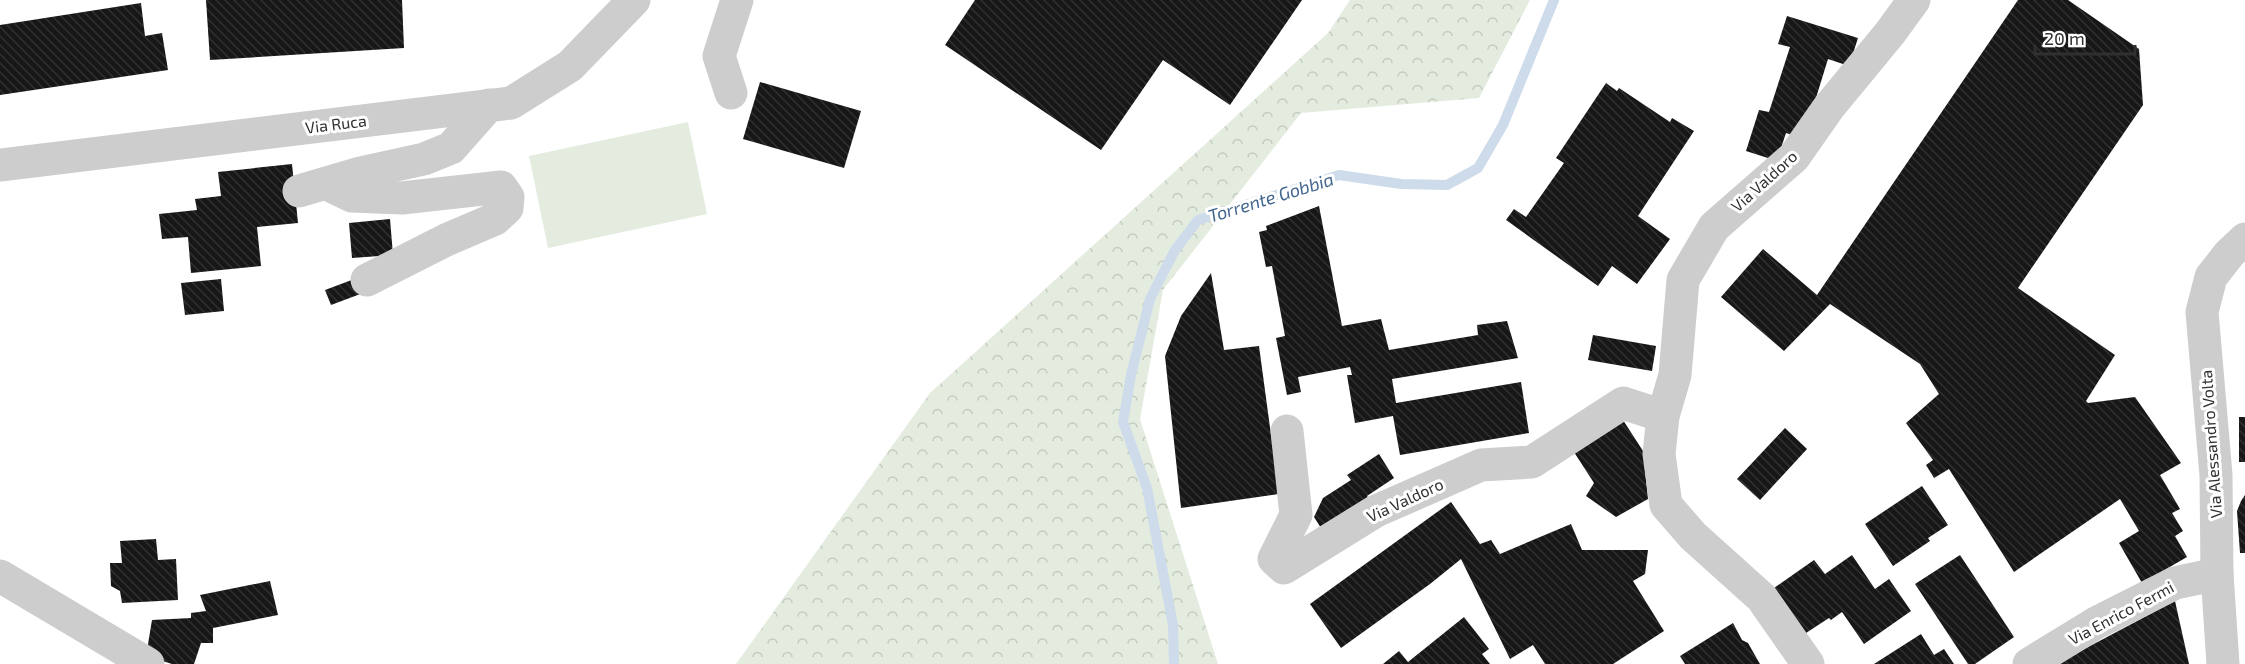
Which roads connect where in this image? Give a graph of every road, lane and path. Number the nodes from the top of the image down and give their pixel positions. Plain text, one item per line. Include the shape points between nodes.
1 (634, 0) edge
2 (737, 0) edge
3 (1914, 0) edge
4 (731, 93) dead end
5 (489, 105) junction
6 (0, 165) edge
7 (473, 229) junction
8 (401, 236) dead end
9 (2245, 239) edge
10 (367, 280) dead end
11 (1663, 416) junction
12 (1287, 431) dead end
13 (2230, 475) edge
14 (2217, 574) junction
15 (0, 576) edge
16 (148, 664) edge
17 (1808, 664) edge
18 (2029, 664) edge
19 (2223, 664) edge

1 - 5 street, Via Ruca via 570,66 511,103
2 - 4 street via 719,56
3 - 11 street, Via Valdoro via 1794,157 1714,226 1683,280 1675,375
5 - 6 street, Via Ruca
5 - 7 street via 451,148 424,159 313,187 352,195 402,198 501,187 508,196 507,208 495,219
7 - 8 street
7 - 10 street
9 - 13 street, Via Alessandro Volta via 2211,277 2202,312
11 - 12 street, Via Valdoro via 1623,403 1532,462 1481,465 1376,511 1284,568 1274,559 1296,515
11 - 17 street, Via Valdoro via 1659,454 1666,505 1693,537 1762,598
13 - 14 street, Via Alessandro Volta
14 - 18 street, Via Enrico Fermi via 2175,582
14 - 19 street, Via Alessandro Volta
15 - 16 street

